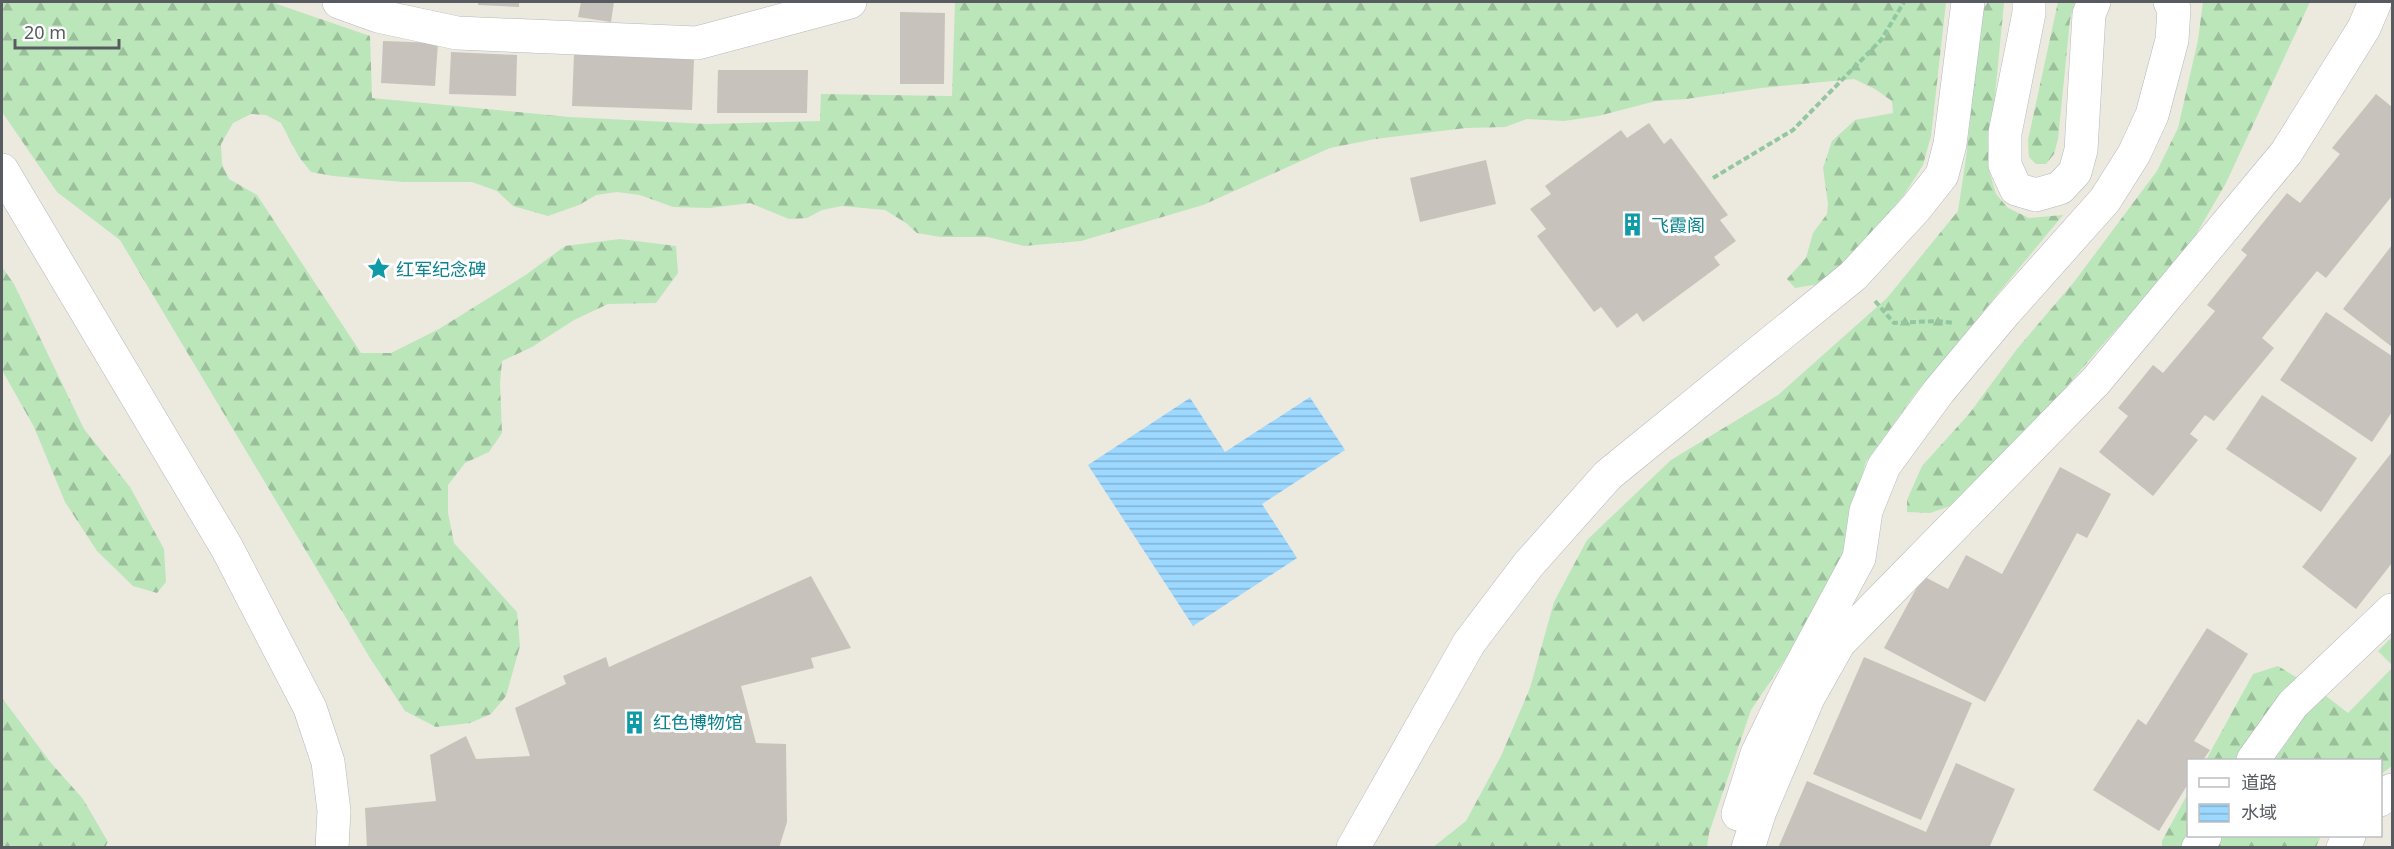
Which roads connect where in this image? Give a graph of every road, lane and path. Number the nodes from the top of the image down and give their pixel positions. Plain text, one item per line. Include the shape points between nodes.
1 (339, 2) edge
2 (850, 2) edge
3 (1904, 2) edge
4 (1968, 2) edge
5 (2029, 2) edge
6 (2094, 2) edge
7 (2170, 2) edge
8 (2375, 2) edge
9 (2, 170) edge
10 (1713, 178) dead end
11 (1852, 276) junction
12 (1990, 330) junction
13 (2392, 610) edge
14 (2254, 759) edge
15 (333, 848) edge
16 (1353, 848) edge
17 (1727, 848) edge
18 (1748, 848) edge

1 - 2 street via 378,16 457,33 697,43
3 - 10 path via 1881,40 1793,130
4 - 11 street via 1950,144 1942,175
5 - 6 street via 2005,133 2005,165 2016,189 2036,195 2060,188 2075,172 2081,150 2089,14
7 - 12 street via 2174,9 2172,40 2152,115 2134,154 2105,200
8 - 18 street via 2364,28 2286,153 2096,381 1839,643 1808,698
9 - 15 street via 227,548 310,708 328,762 334,811
11 - 12 path via 1894,323 1937,321
11 - 16 street via 1608,475 1528,565 1469,643
12 - 17 street via 1884,466 1866,511 1858,558 1757,754
13 - 14 street via 2293,704

